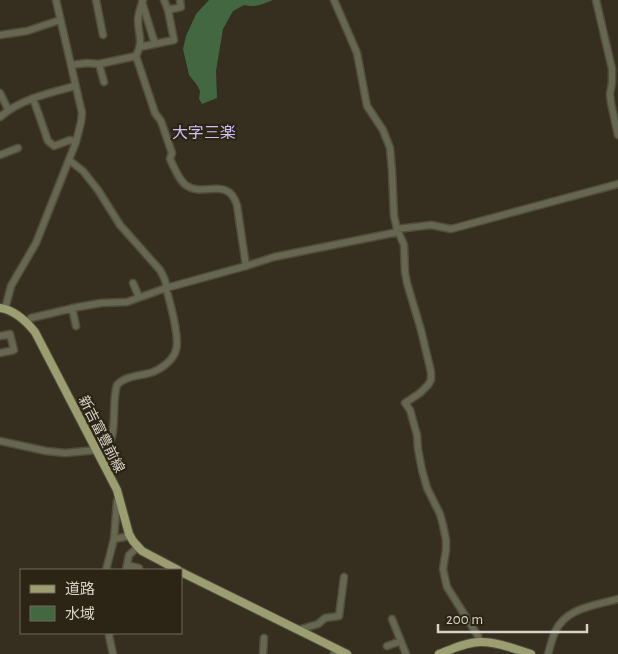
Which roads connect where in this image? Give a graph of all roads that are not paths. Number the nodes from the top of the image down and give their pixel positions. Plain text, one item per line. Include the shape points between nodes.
1 (56, 0) edge
2 (96, 0) edge
3 (164, 0) edge
4 (180, 0) edge
5 (334, 0) edge
6 (596, 0) edge
7 (142, 1) edge
8 (168, 10) junction
9 (60, 20) junction
10 (0, 35) edge
11 (102, 35) dead end
12 (155, 44) junction
13 (140, 47) junction
14 (136, 56) junction
15 (98, 64) junction
16 (71, 65) junction
17 (104, 82) dead end
18 (75, 86) junction
19 (0, 93) edge
20 (33, 98) junction
21 (8, 109) junction
22 (0, 116) edge
23 (618, 135) edge
24 (76, 142) junction
25 (18, 148) dead end
26 (0, 155) edge
27 (69, 160) junction
28 (618, 184) edge
29 (398, 231) junction
30 (246, 266) junction
31 (133, 283) dead end
32 (166, 288) junction
33 (139, 298) junction
34 (3, 308) edge
35 (72, 308) junction
36 (27, 322) junction
37 (76, 326) dead end
38 (0, 336) edge
39 (0, 353) edge
40 (0, 441) edge
41 (99, 453) junction
42 (119, 496) junction
43 (130, 536) junction
44 (114, 539) junction
45 (138, 547) junction
46 (126, 568) edge
47 (139, 568) dead end
48 (106, 569) edge
49 (176, 569) edge
50 (182, 572) edge
51 (344, 577) dead end
52 (618, 599) edge
53 (392, 618) dead end
54 (298, 630) junction
55 (110, 634) edge
56 (264, 638) dead end
57 (401, 641) junction
58 (479, 642) junction
59 (387, 646) dead end
60 (341, 653) edge
61 (523, 653) edge
62 (113, 654) edge
63 (263, 654) edge
64 (406, 654) edge
65 (439, 654) edge
66 (531, 654) edge
67 (548, 654) edge

1 - 9 street
2 - 11 street
3 - 8 street
4 - 8 street via 181,7
5 - 29 street via 357,53 367,106 389,144
6 - 23 street via 613,72 610,94
7 - 12 street
7 - 13 street via 138,20
8 - 12 street via 174,40
9 - 10 street via 26,32
9 - 16 street
12 - 13 street
13 - 14 street
14 - 15 street
14 - 30 street via 172,153 170,159 183,183 196,189 221,188 235,198
15 - 16 street
15 - 17 street
16 - 18 street
18 - 20 street
18 - 24 street via 82,114
19 - 21 street
20 - 21 street
20 - 24 street via 48,141 54,146 70,140
21 - 22 street
24 - 27 street
25 - 26 street
27 - 32 street via 91,181 120,225 160,270
27 - 34 street via 36,242 11,286
28 - 29 street via 451,229 431,225
29 - 30 street via 277,256
29 - 58 street via 404,245 407,283 431,376 425,389 405,404 417,435 427,488 443,524 446,540 443,569 447,587
30 - 32 street
31 - 33 street
32 - 33 street
32 - 41 street via 176,334 175,353 158,370 127,378 117,385 109,446 105,453
33 - 35 street
34 - 36 main road, 新吉富豊前線
35 - 36 street via 31,318
35 - 37 street
36 - 41 main road, 新吉富豊前線 via 36,332
38 - 39 street via 10,334 14,350
40 - 41 street via 46,451
41 - 42 main road, 新吉富豊前線
42 - 43 main road, 新吉富豊前線
42 - 44 street
43 - 44 street
43 - 45 main road, 新吉富豊前線
44 - 48 street
45 - 46 street via 128,555
45 - 49 main road, 新吉富豊前線
46 - 47 street
50 - 54 main road, 新吉富豊前線
51 - 54 street via 339,616 325,618 318,624
52 - 67 street via 563,619 554,632
53 - 57 street
54 - 60 main road, 新吉富豊前線
55 - 62 street
56 - 63 street
57 - 59 street
57 - 64 street
58 - 61 main road
58 - 65 main road
61 - 66 main road

